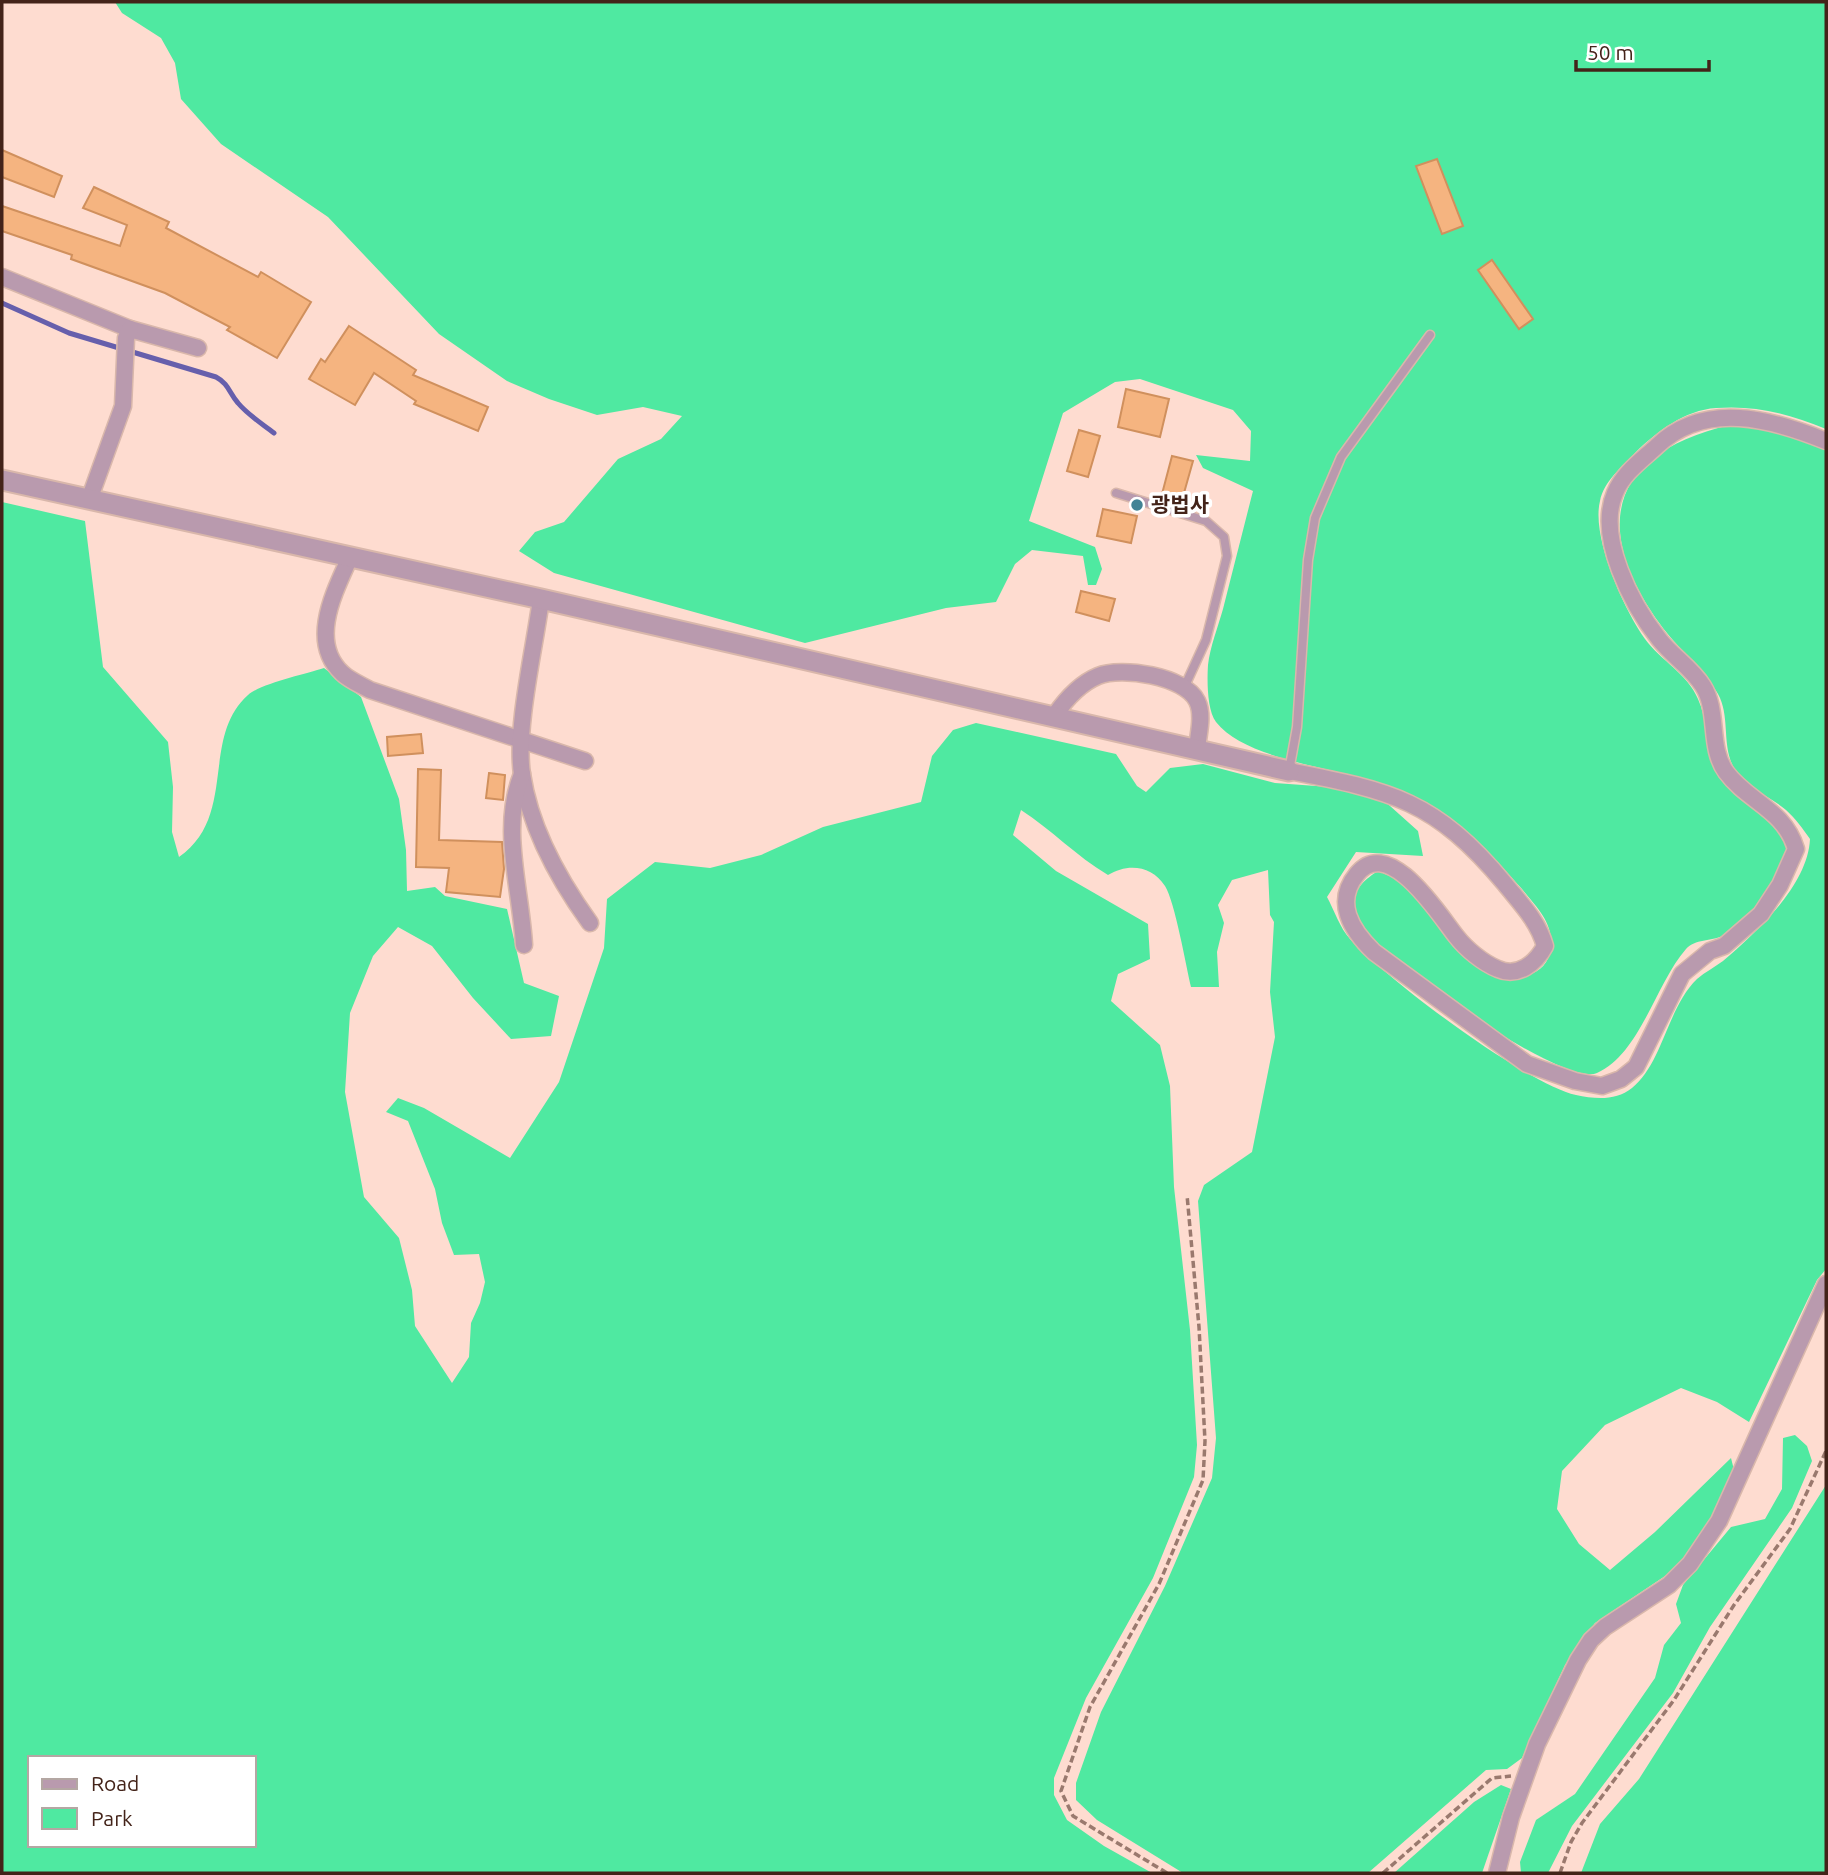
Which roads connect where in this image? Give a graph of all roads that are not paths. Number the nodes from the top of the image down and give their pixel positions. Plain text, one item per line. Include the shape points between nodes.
1 (2, 277) edge
2 (1430, 335) dead end
3 (127, 340) junction
4 (198, 348) dead end
5 (1826, 441) edge
6 (2, 480) edge
7 (1116, 493) dead end
8 (89, 500) junction
9 (349, 557) junction
10 (541, 598) junction
11 (1184, 688) junction
12 (1055, 715) junction
13 (522, 740) junction
14 (1197, 749) junction
15 (585, 761) dead end
16 (1289, 771) junction
17 (522, 774) junction
18 (590, 923) dead end
19 (524, 945) dead end
20 (1826, 1283) edge
21 (1496, 1873) edge

1 - 3 street
2 - 16 lane via 1341,457 1319,506 1308,560 1298,715
3 - 4 street
3 - 8 street via 123,407
5 - 16 street via 1751,417 1700,422 1668,435 1623,478 1608,513 1621,572 1636,605 1660,641 1705,689 1719,760 1728,774 1791,831 1797,849 1761,914 1682,974 1644,1055 1622,1079 1602,1086 1527,1064 1374,952 1357,936 1345,900 1346,888 1360,870 1378,864 1403,873 1428,897 1457,937 1499,970 1517,972 1534,961 1545,946 1539,926 1454,830 1392,794
6 - 8 street
7 - 11 lane via 1206,521 1224,537 1227,556 1206,640
8 - 9 street
9 - 10 street
9 - 13 street via 326,623 327,647 343,675 370,690
10 - 12 street
10 - 13 street
11 - 12 street via 1150,673 1100,675 1067,697
11 - 14 street via 1197,701
12 - 14 street
13 - 15 street
13 - 17 street
14 - 16 street
17 - 18 street via 559,878
17 - 19 street via 515,791 512,839
20 - 21 street via 1720,1521 1669,1585 1591,1640 1537,1744

